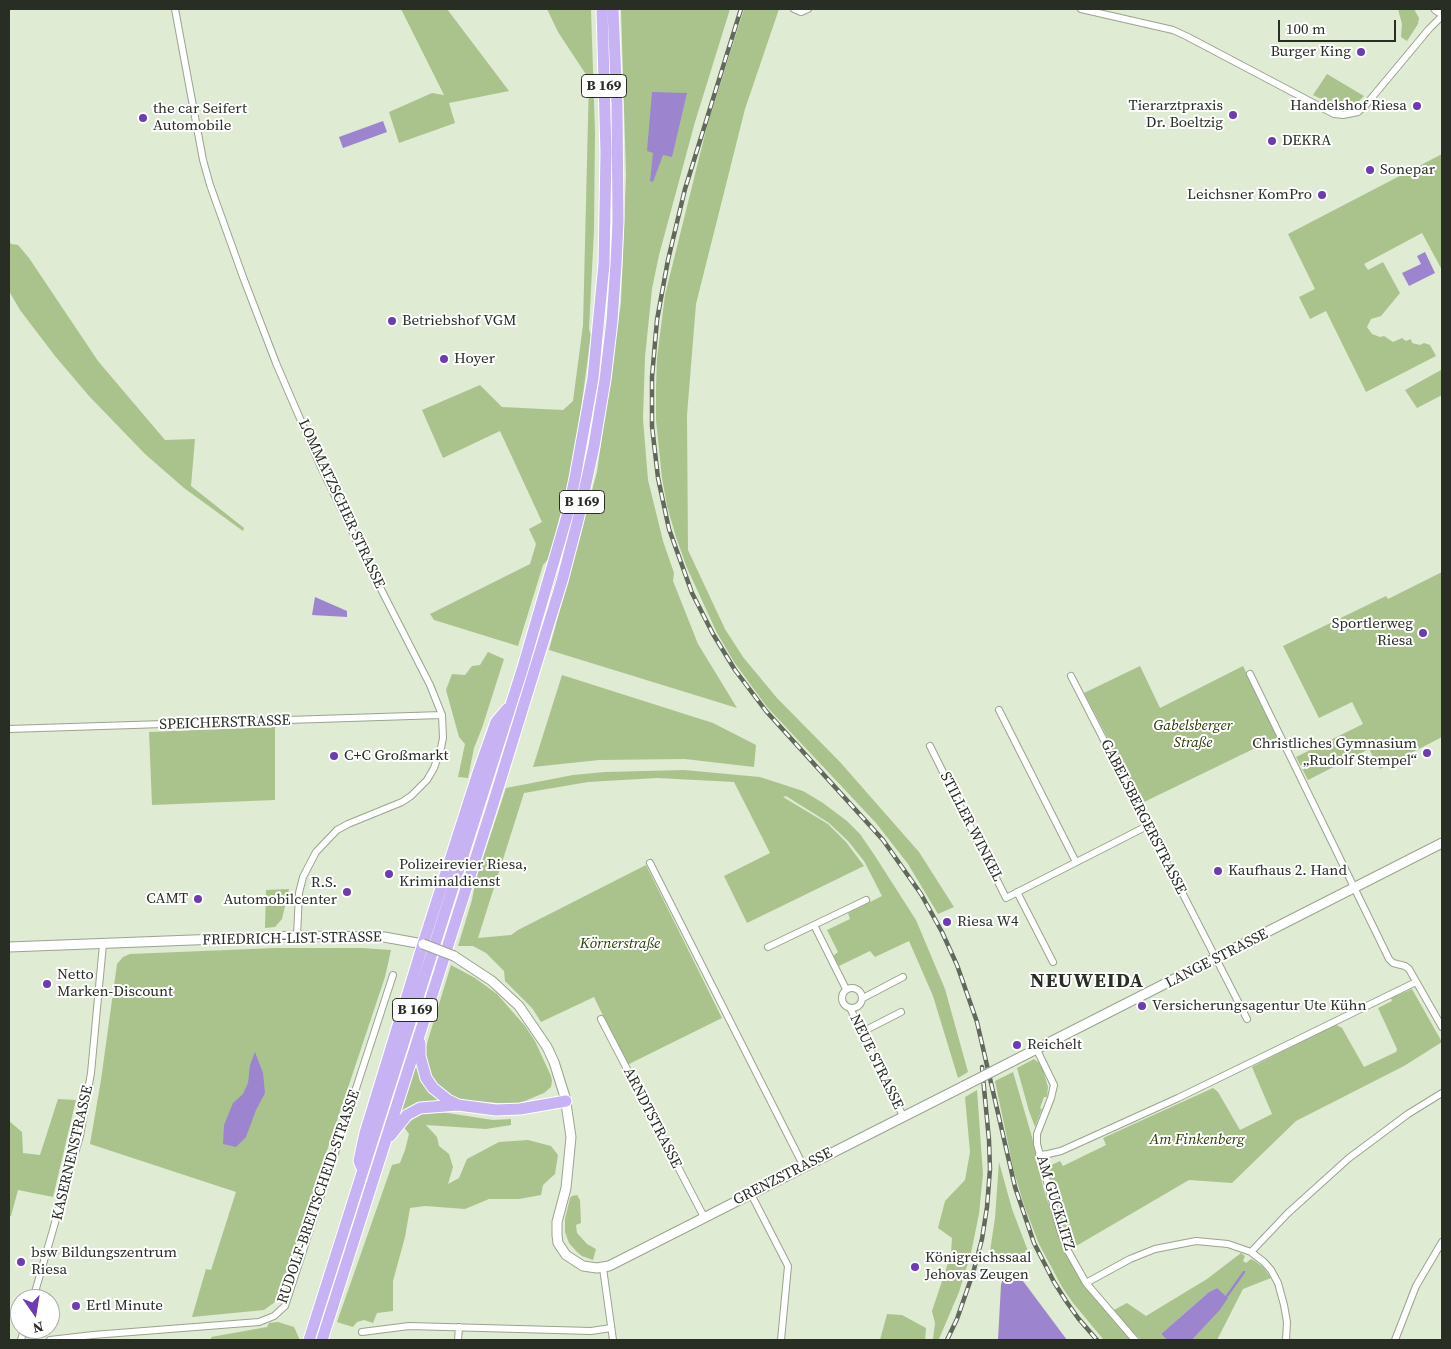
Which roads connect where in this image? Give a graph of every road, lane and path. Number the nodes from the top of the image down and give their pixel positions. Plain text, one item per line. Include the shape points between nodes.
1 (175, 9) edge
2 (613, 9) edge
3 (794, 9) edge
4 (808, 9) edge
5 (1081, 9) edge
6 (1436, 9) edge
7 (601, 12) edge
8 (1442, 14) edge
9 (1250, 674) dead end
10 (1071, 676) dead end
11 (511, 704) junction
12 (999, 710) dead end
13 (442, 715) junction
14 (9, 729) edge
15 (930, 746) dead end
16 (1148, 825) junction
17 (1442, 843) edge
18 (1076, 862) junction
19 (650, 863) dead end
20 (1356, 888) junction
21 (1018, 892) junction
22 (866, 900) dead end
23 (814, 926) junction
24 (296, 936) junction
25 (103, 944) junction
26 (423, 944) junction
27 (9, 947) edge
28 (768, 948) dead end
29 (1216, 959) junction
30 (1053, 962) dead end
31 (393, 975) dead end
32 (902, 977) dead end
33 (1416, 982) junction
34 (846, 990) junction
35 (862, 998) junction
36 (850, 1008) junction
37 (901, 1012) dead end
38 (601, 1019) dead end
39 (1247, 1019) dead end
40 (1442, 1027) edge
41 (862, 1032) junction
42 (419, 1036) junction
43 (1037, 1050) junction
44 (964, 1086) joint
45 (1442, 1093) edge
46 (566, 1100) junction
47 (458, 1105) junction
48 (903, 1116) junction
49 (385, 1144) junction
50 (1039, 1155) junction
51 (804, 1167) junction
52 (363, 1172) junction
53 (751, 1194) junction
54 (704, 1217) junction
55 (1442, 1242) edge
56 (1251, 1252) junction
57 (603, 1268) junction
58 (1086, 1283) junction
59 (36, 1289) edge
60 (459, 1327) junction
61 (611, 1328) junction
62 (362, 1332) dead end
63 (50, 1340) edge
64 (309, 1340) edge
65 (322, 1340) edge
66 (458, 1340) edge
67 (613, 1340) edge
68 (780, 1340) edge
69 (1135, 1340) edge
70 (1286, 1340) edge
71 (1395, 1340) edge

1 - 13 street, LOMMATZSCHER STRASSE via 203,160 243,277 320,465
2 - 42 highway, B 169 via 618,221 608,353 594,446 562,581
3 - 4 street via 802,12
5 - 8 street via 1173,30 1334,114 1343,115 1358,112 1364,107
6 - 8 street
7 - 11 highway, B 169 via 605,228 593,378 567,516
9 - 20 street
10 - 16 street, GABELSBERGERSTRASSE
11 - 26 highway via 496,722
11 - 52 highway, B 169
12 - 18 street
13 - 14 street, SPEICHERSTRASSE
13 - 24 street, LOMMATZSCHER STRASSE via 441,748 427,780 402,802 337,830 316,852 299,893
15 - 21 street, STILLER WINKEL via 1006,898
16 - 18 street, STILLER WINKEL
16 - 29 street, GABELSBERGERSTRASSE
17 - 20 street, LANGE STRASSE
18 - 21 street, STILLER WINKEL
19 - 51 street
20 - 29 street, LANGE STRASSE
20 - 33 street via 1389,959 1405,966
21 - 30 street, STILLER WINKEL
22 - 23 street
23 - 28 street
23 - 34 street
24 - 25 street, FRIEDRICH-LIST-STRASSE
24 - 26 street, FRIEDRICH-LIST-STRASSE via 384,937
25 - 27 street, FRIEDRICH-LIST-STRASSE
25 - 59 street, KASERNENSTRASSE via 91,1073 80,1136
26 - 46 street, FRIEDRICH-LIST-STRASSE, bridge via 454,956 492,981 519,1006 551,1054
26 - 52 highway via 365,1133 360,1161
29 - 39 street, GABELSBERGERSTRASSE
29 - 43 street, LANGE STRASSE
31 - 63 street, RUDOLF-BREITSCHEID-STRASSE via 284,1306 274,1316 259,1322
32 - 35 street, NEUE STRASSE
33 - 40 street
33 - 50 street via 1178,1098 1061,1151
34 - 35 street via 855,988
34 - 36 street via 842,1002
35 - 36 street via 860,1005
36 - 41 street, NEUE STRASSE
37 - 41 street
38 - 54 street, ARNDTSTRASSE
41 - 48 street, NEUE STRASSE
42 - 47 highway via 426,1078 433,1088
42 - 49 highway, B 169
43 - 44 street, LANGE STRASSE, bridge
43 - 50 street, AM GUCKLITZ via 1054,1085 1037,1134
44 - 48 street, GRENZSTRASSE
45 - 56 street via 1350,1158 1288,1213
46 - 47 highway via 520,1109 496,1110
46 - 57 street, FRIEDRICH-LIST-STRASSE via 570,1151 557,1239 566,1255 578,1264
47 - 49 highway via 420,1108 407,1116
48 - 51 street, GRENZSTRASSE
49 - 65 highway, B 169
50 - 58 street, AM GUCKLITZ via 1063,1239
51 - 53 street, GRENZSTRASSE
52 - 64 highway, B 169
53 - 54 street, GRENZSTRASSE
53 - 68 street via 788,1266
54 - 57 street, GRENZSTRASSE
55 - 71 street via 1416,1286
56 - 58 street via 1216,1242 1179,1243 1136,1256
56 - 70 street via 1264,1262 1278,1282 1287,1322
57 - 61 street
58 - 69 street, AM GUCKLITZ
60 - 61 street via 591,1331
60 - 62 street via 399,1326
60 - 66 street
61 - 67 street

